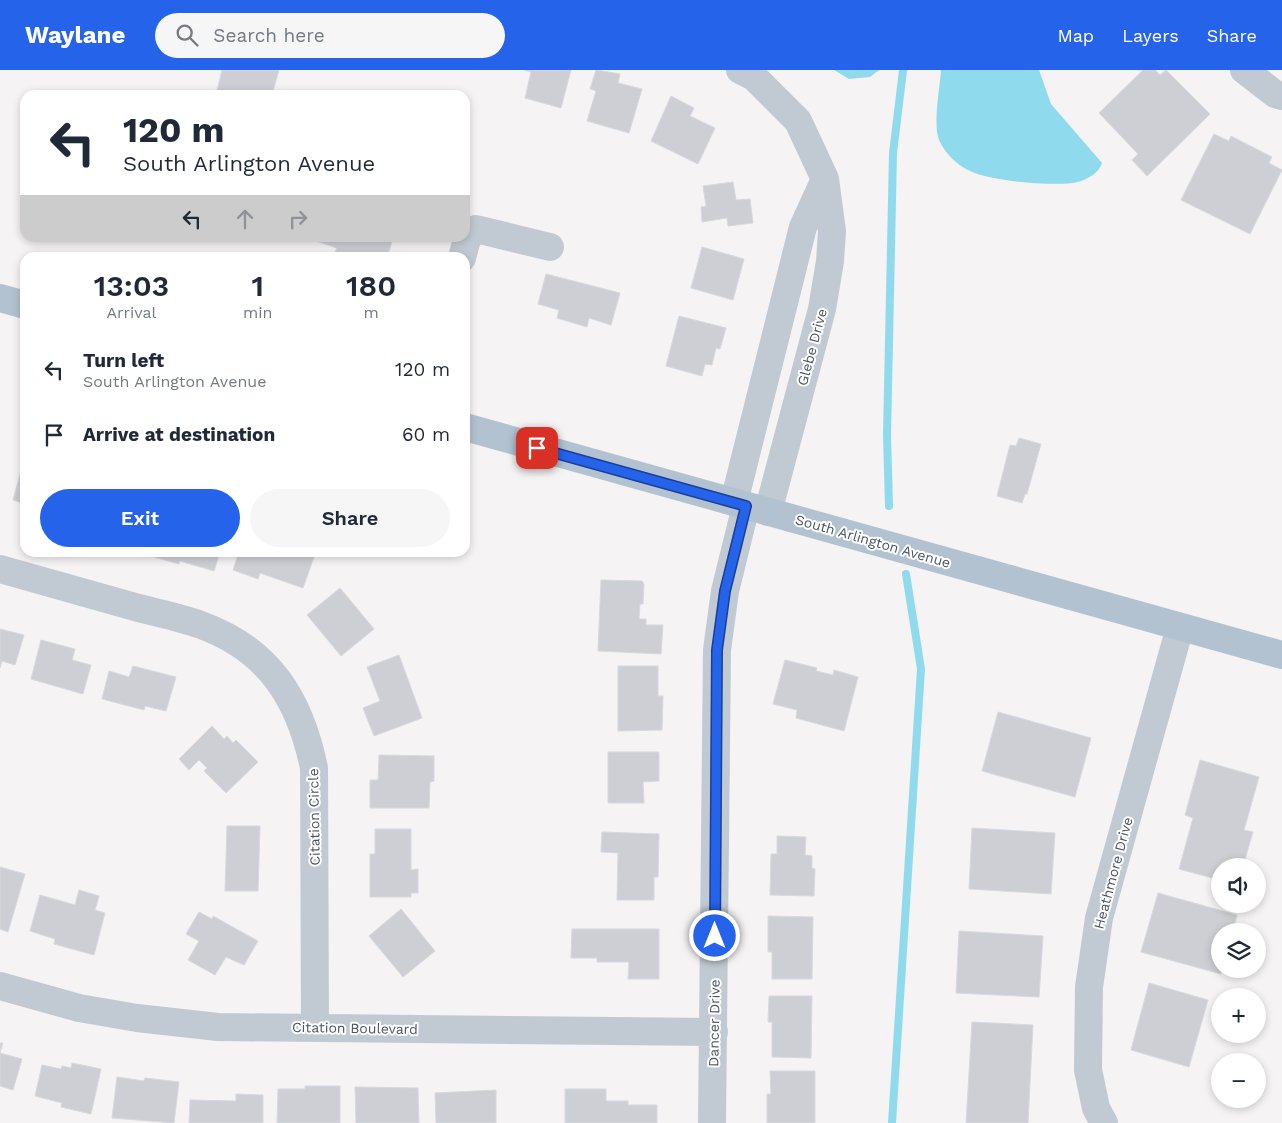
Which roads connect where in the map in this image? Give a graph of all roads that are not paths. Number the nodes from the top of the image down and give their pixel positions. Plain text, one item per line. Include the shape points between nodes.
1 (740, 70) edge
2 (1244, 70) edge
3 (1282, 96) edge
4 (825, 179) junction
5 (470, 235) edge
6 (550, 247) dead end
7 (0, 298) edge
8 (20, 303) edge
9 (779, 326) junction
10 (815, 336) junction
11 (470, 428) edge
12 (749, 507) junction
13 (0, 569) edge
14 (1180, 627) junction
15 (1282, 655) edge
16 (0, 986) edge
17 (315, 1028) junction
18 (714, 1032) junction
19 (712, 1123) edge
20 (1104, 1123) edge

1 - 4 street, Glebe Drive via 754,77 798,121
2 - 3 street
4 - 9 street via 803,227
4 - 10 street, Glebe Drive via 832,231 830,261
5 - 6 street via 476,229
7 - 8 main road
9 - 10 street
9 - 12 street
10 - 12 street, Glebe Drive
11 - 12 main road, South Arlington Avenue
12 - 14 main road, South Arlington Avenue
12 - 18 street, Dancer Drive via 725,591 717,650
13 - 17 street, Citation Circle via 201,625 233,639 268,667 289,694 307,735 314,768
14 - 15 main road, South Arlington Avenue
14 - 20 street, Heathmore Drive via 1095,944 1089,988 1088,1070 1096,1108
16 - 17 street, Citation Boulevard via 79,1008 137,1018 218,1027
17 - 18 street, Citation Boulevard
18 - 19 street, Dancer Drive

